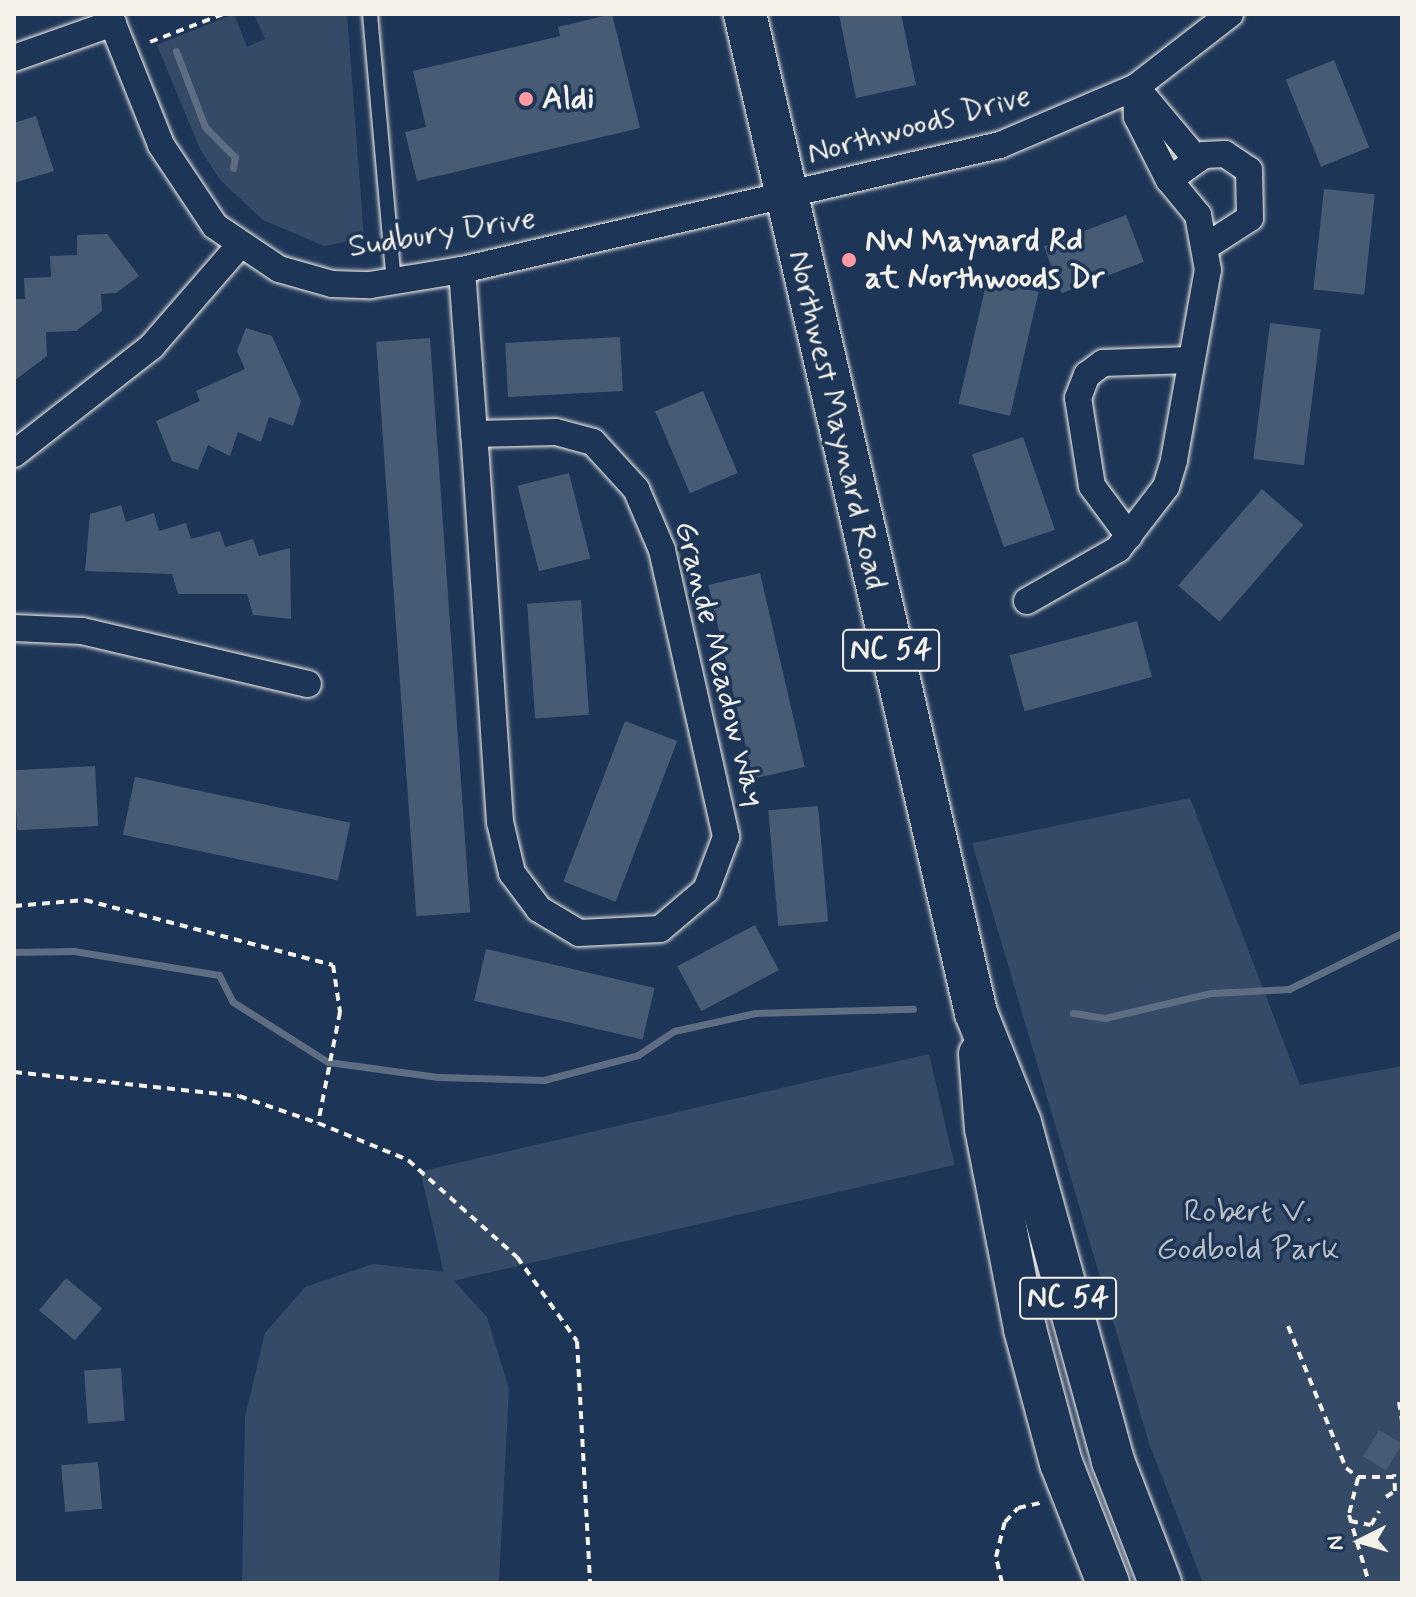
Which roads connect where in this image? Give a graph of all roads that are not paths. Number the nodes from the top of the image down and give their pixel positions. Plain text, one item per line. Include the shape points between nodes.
1 (370, 14) edge
2 (745, 14) edge
3 (1230, 14) edge
4 (111, 19) edge
5 (14, 58) edge
6 (1136, 87) junction
7 (1197, 160) junction
8 (1169, 180) junction
9 (784, 195) junction
10 (239, 246) junction
11 (1205, 247) junction
12 (462, 270) junction
13 (394, 282) junction
14 (1190, 360) junction
15 (474, 434) junction
16 (14, 454) edge
17 (1129, 536) junction
18 (1027, 601) dead end
19 (14, 628) edge
20 (308, 684) dead end
21 (976, 1013) junction
22 (1108, 1583) edge
23 (1160, 1583) edge

1 - 13 lane
2 - 9 main road, Northwest Maynard Road / NC 54
3 - 6 street, Northwoods Drive
4 - 5 street
4 - 10 street, Sudbury Drive via 177,176
6 - 7 street
6 - 8 street via 1137,117
6 - 9 street, Northwoods Drive via 1000,145
7 - 8 street
7 - 11 street via 1241,160 1254,186 1250,218
8 - 11 street via 1198,215
9 - 12 street, Sudbury Drive
9 - 21 main road, Northwest Maynard Road / NC 54
10 - 13 street, Sudbury Drive via 332,284
10 - 16 street via 152,346
11 - 14 street via 1208,270
12 - 13 street, Sudbury Drive
12 - 15 street, Grande Meadow Way
14 - 17 street via 1166,487
14 - 17 street via 1103,363 1087,375 1078,398 1092,486
15 - 15 street, Grande Meadow Way via 500,822 512,873 539,909 579,933 660,929 706,890 726,837 662,550 636,489 593,442 556,432
17 - 18 street via 1104,561
19 - 20 street via 82,631
21 - 22 main road, Northwest Maynard Road / NC 54 via 986,1128 1025,1329 1061,1463
21 - 23 main road, Northwest Maynard Road / NC 54 via 1020,1123 1113,1461

